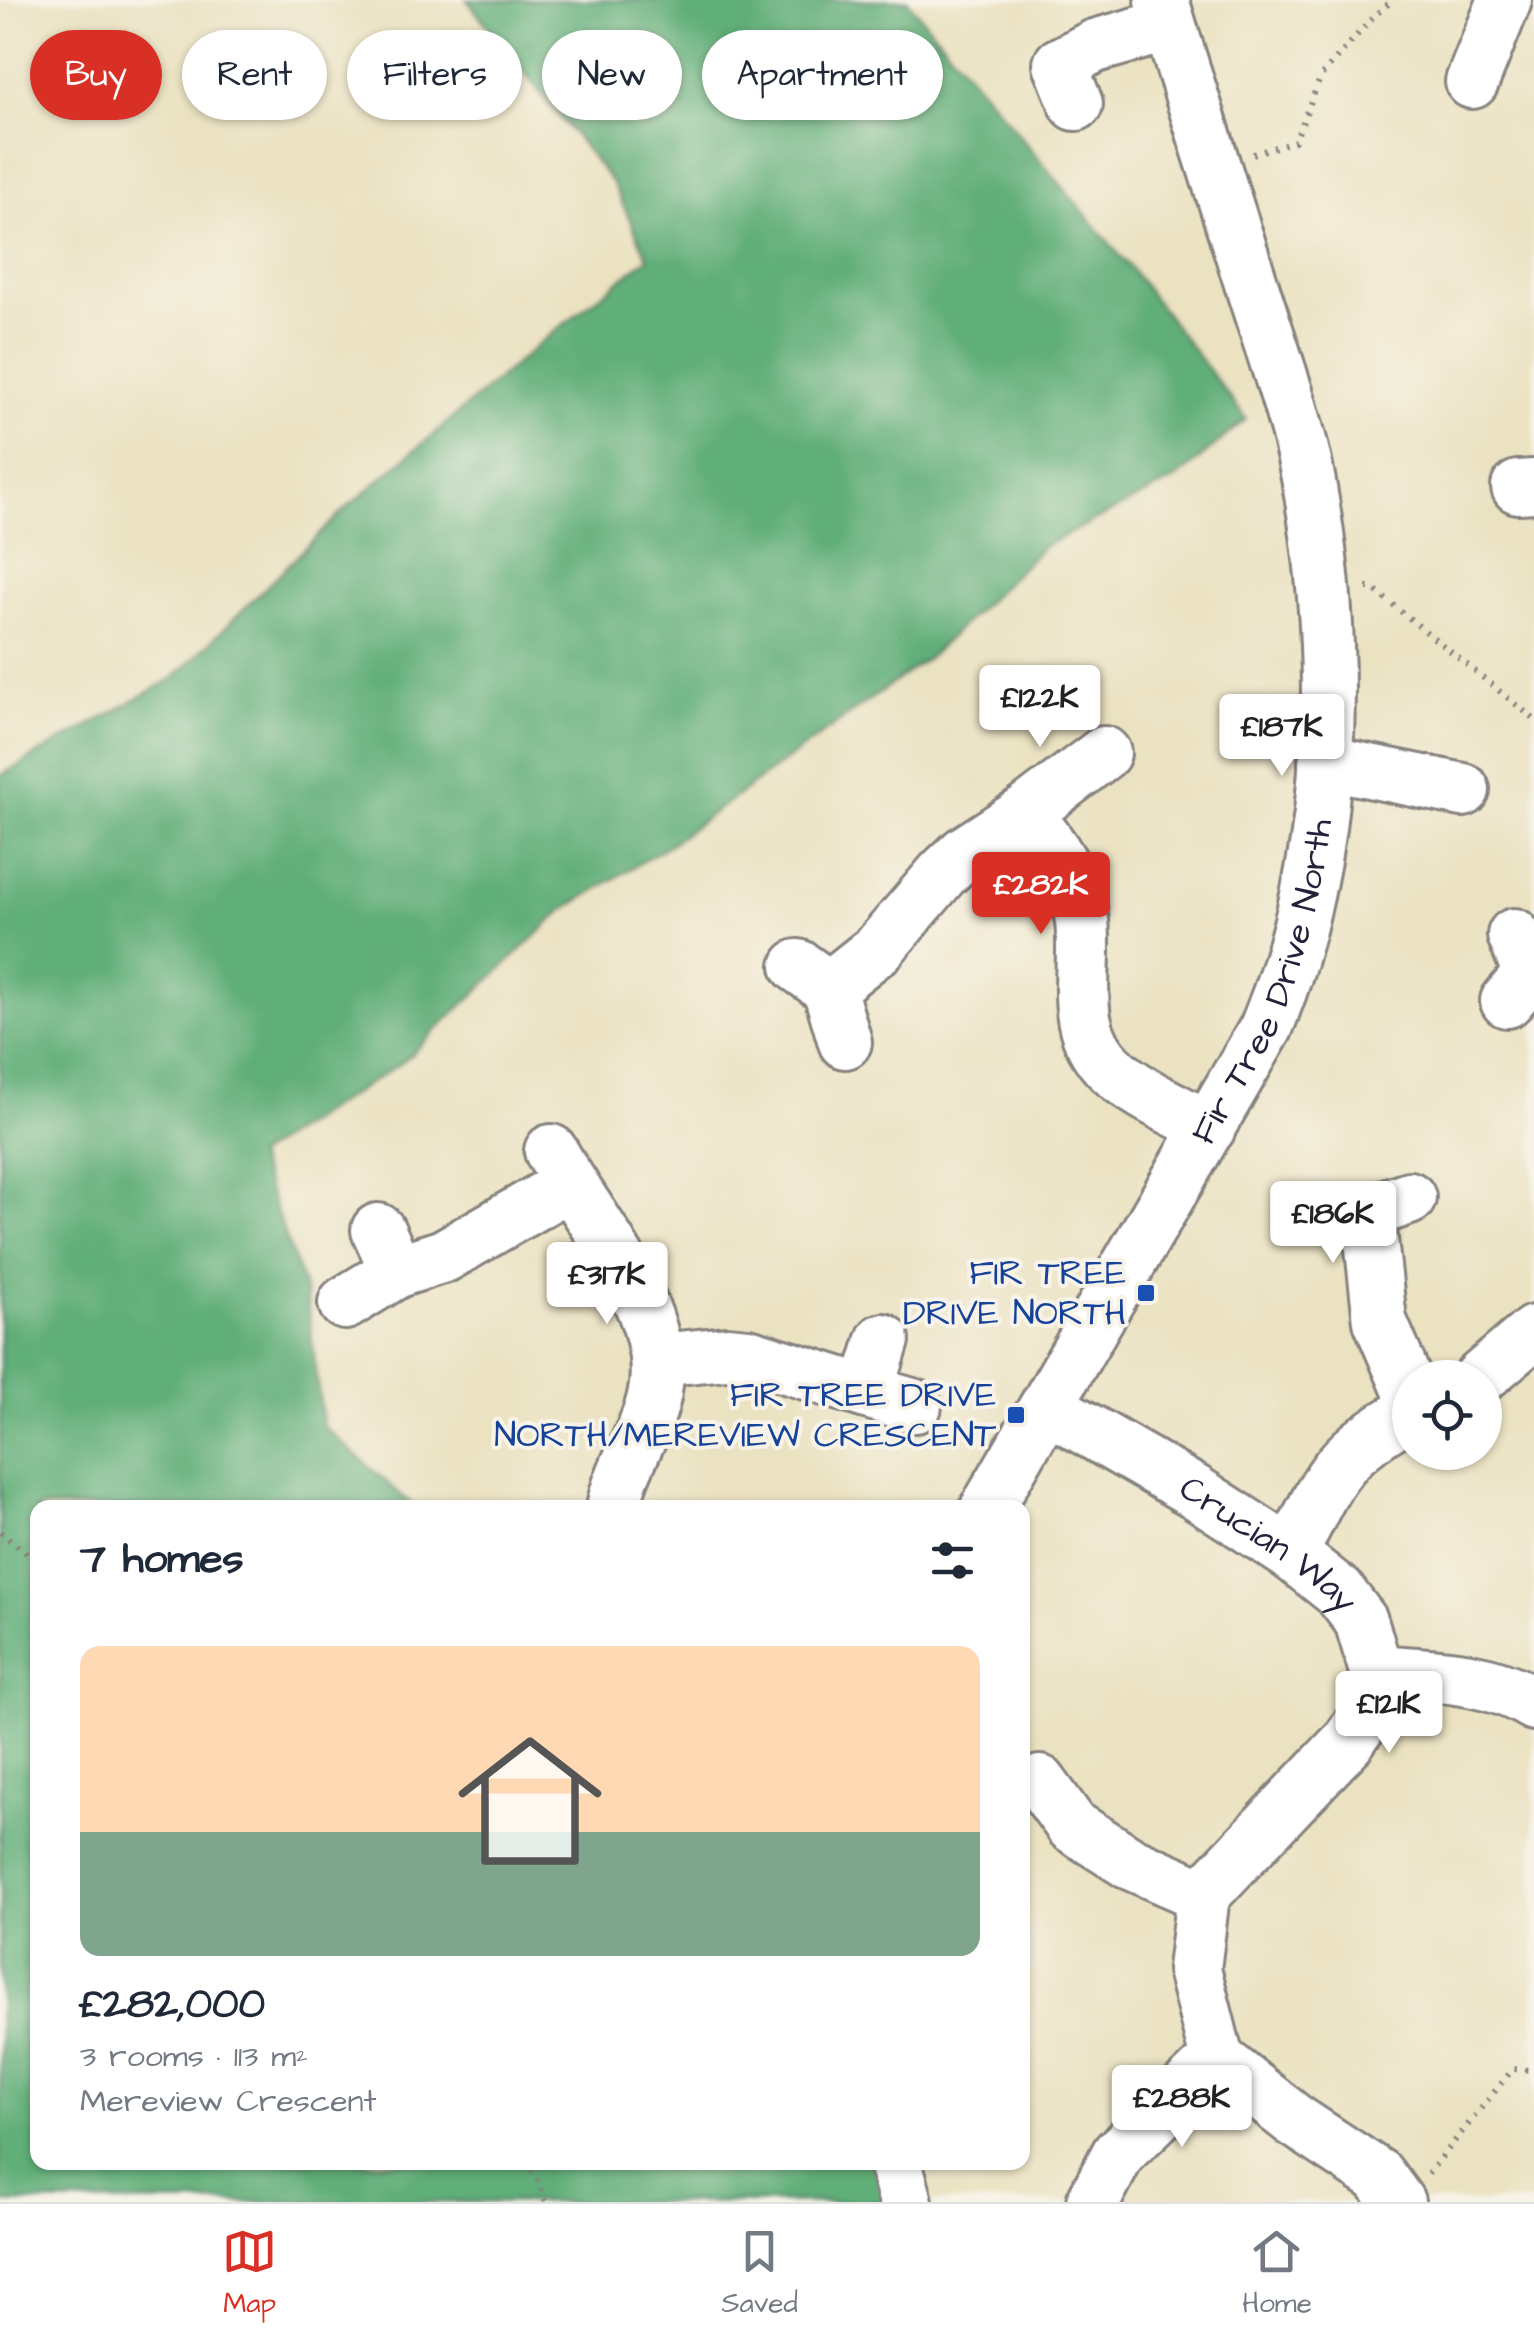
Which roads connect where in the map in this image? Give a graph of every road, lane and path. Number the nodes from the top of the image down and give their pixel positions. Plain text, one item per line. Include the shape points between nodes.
1 (1393, 0) edge
2 (1505, 0) edge
3 (1165, 12) edge
4 (1472, 82) dead end
5 (1054, 84) dead end
6 (1214, 166) junction
7 (1321, 590) junction
8 (1534, 719) edge
9 (1104, 753) dead end
10 (1325, 762) junction
11 (1463, 790) dead end
12 (1025, 813) junction
13 (845, 1042) dead end
14 (1209, 1128) junction
15 (1372, 1202) dead end
16 (344, 1303) dead end
17 (1534, 1332) edge
18 (883, 1340) dead end
19 (658, 1360) junction
20 (1397, 1360) edge
21 (1501, 1360) edge
22 (1048, 1407) junction
23 (1392, 1422) edge
24 (615, 1500) edge
25 (992, 1500) edge
26 (0, 1532) edge
27 (1291, 1554) junction
28 (30, 1556) edge
29 (1376, 1671) junction
30 (1534, 1704) edge
31 (1040, 1782) dead end
32 (1203, 1895) junction
33 (1218, 2059) junction
34 (1534, 2070) edge
35 (532, 2170) edge
36 (897, 2170) edge
37 (1396, 2200) edge
38 (546, 2202) edge
39 (906, 2202) edge
40 (1093, 2202) edge

1 - 6 path via 1322,76 1295,142
2 - 4 street
3 - 5 street via 1094,46
3 - 6 street, Fir Tree Drive North
6 - 7 street, Fir Tree Drive North via 1307,474
7 - 8 path via 1372,588
7 - 10 street, Fir Tree Drive North
9 - 12 street
10 - 11 street
10 - 14 street, Fir Tree Drive North via 1316,854 1295,951 1266,1028
12 - 13 street via 964,853 887,940 813,977
12 - 14 street via 1063,865 1075,895 1082,920 1080,997 1093,1045 1131,1084
14 - 22 street, Fir Tree Drive North
15 - 20 street via 1380,1321
16 - 19 street via 387,1251 444,1256 560,1167 642,1304
17 - 21 street
18 - 19 street via 891,1399 748,1356
19 - 24 street via 646,1426
22 - 25 street, Fir Tree Drive North
22 - 27 street, Crucian Way
23 - 27 street via 1331,1474
26 - 28 path
27 - 29 street, Crucian Way via 1339,1592 1360,1621
29 - 30 street via 1477,1680
29 - 32 street via 1372,1706 1348,1742
31 - 32 street via 1061,1841
32 - 33 street via 1194,1968
33 - 37 street via 1379,2176
33 - 40 street via 1118,2154
34 - 37 path via 1513,2069 1428,2174
35 - 38 path
36 - 39 street

